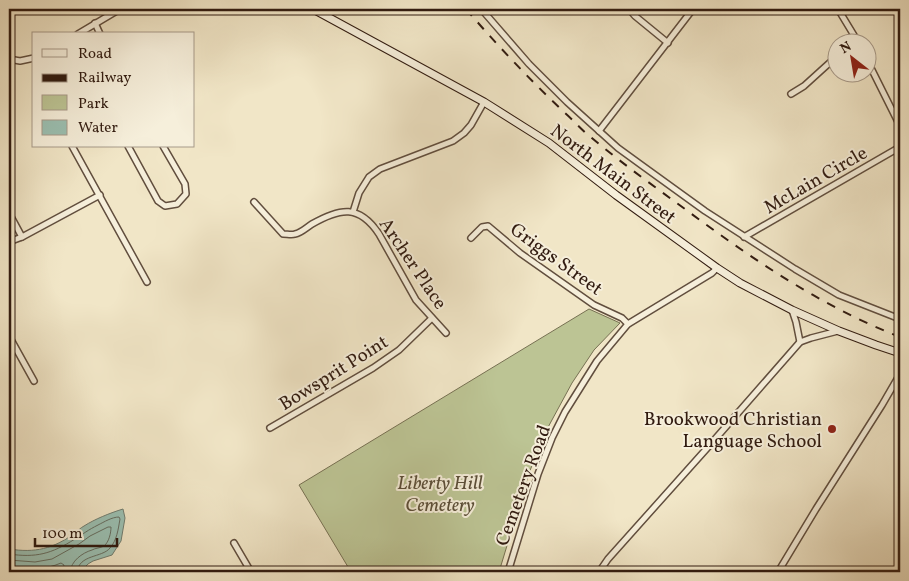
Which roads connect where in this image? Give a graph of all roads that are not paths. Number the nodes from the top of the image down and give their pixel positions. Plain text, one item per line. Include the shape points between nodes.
1 (120, 9) edge
2 (313, 9) edge
3 (629, 9) edge
4 (693, 9) edge
5 (838, 9) edge
6 (483, 11) dead end
7 (95, 23) junction
8 (81, 32) edge
9 (99, 32) edge
10 (851, 32) edge
11 (668, 43) junction
12 (32, 58) edge
13 (9, 59) edge
14 (826, 66) edge
15 (876, 78) edge
16 (791, 94) dead end
17 (484, 102) junction
18 (900, 126) edge
19 (599, 131) junction
20 (73, 148) edge
21 (129, 148) edge
22 (164, 148) edge
23 (900, 148) edge
24 (100, 196) junction
25 (254, 202) dead end
26 (354, 212) junction
27 (9, 213) edge
28 (22, 237) junction
29 (744, 237) junction
30 (471, 238) dead end
31 (9, 240) edge
32 (717, 268) junction
33 (147, 282) dead end
34 (792, 310) junction
35 (432, 318) junction
36 (900, 319) edge
37 (628, 324) junction
38 (839, 331) junction
39 (446, 333) dead end
40 (9, 336) edge
41 (800, 342) junction
42 (900, 353) edge
43 (900, 374) edge
44 (34, 381) dead end
45 (270, 428) dead end
46 (234, 543) dead end
47 (252, 572) edge
48 (508, 572) edge
49 (599, 572) edge
50 (778, 572) edge

1 - 7 street
2 - 17 main road, North Main Street
3 - 11 street
4 - 11 street
5 - 10 street
6 - 19 street via 529,64
7 - 8 street
7 - 9 street
11 - 19 street
12 - 13 street
14 - 16 street
15 - 18 street
17 - 26 street via 464,133 380,169 369,177 359,193
17 - 32 main road, North Main Street via 549,143
19 - 29 street via 618,148
20 - 24 street
21 - 22 street via 158,201 165,206 177,204 186,194 185,184
23 - 29 street, McLain Circle
24 - 28 street
24 - 33 street
25 - 26 street, Archer Place via 283,234 296,234 328,216
26 - 35 street, Archer Place via 374,226 416,300
27 - 28 street
28 - 31 street
29 - 36 street via 839,295
30 - 37 street, Griggs Street via 482,227 488,226 594,306
32 - 34 main road, North Main Street
32 - 37 street, Cemetery Road
34 - 38 main road, North Main Street
34 - 41 street
35 - 39 street, Archer Place
35 - 45 street, Bowsprit Point via 399,350 373,368
37 - 48 street, Cemetery Road via 597,361 552,438
38 - 41 street
38 - 42 main road, North Main Street
40 - 44 street
41 - 49 street
43 - 50 street
46 - 47 street

